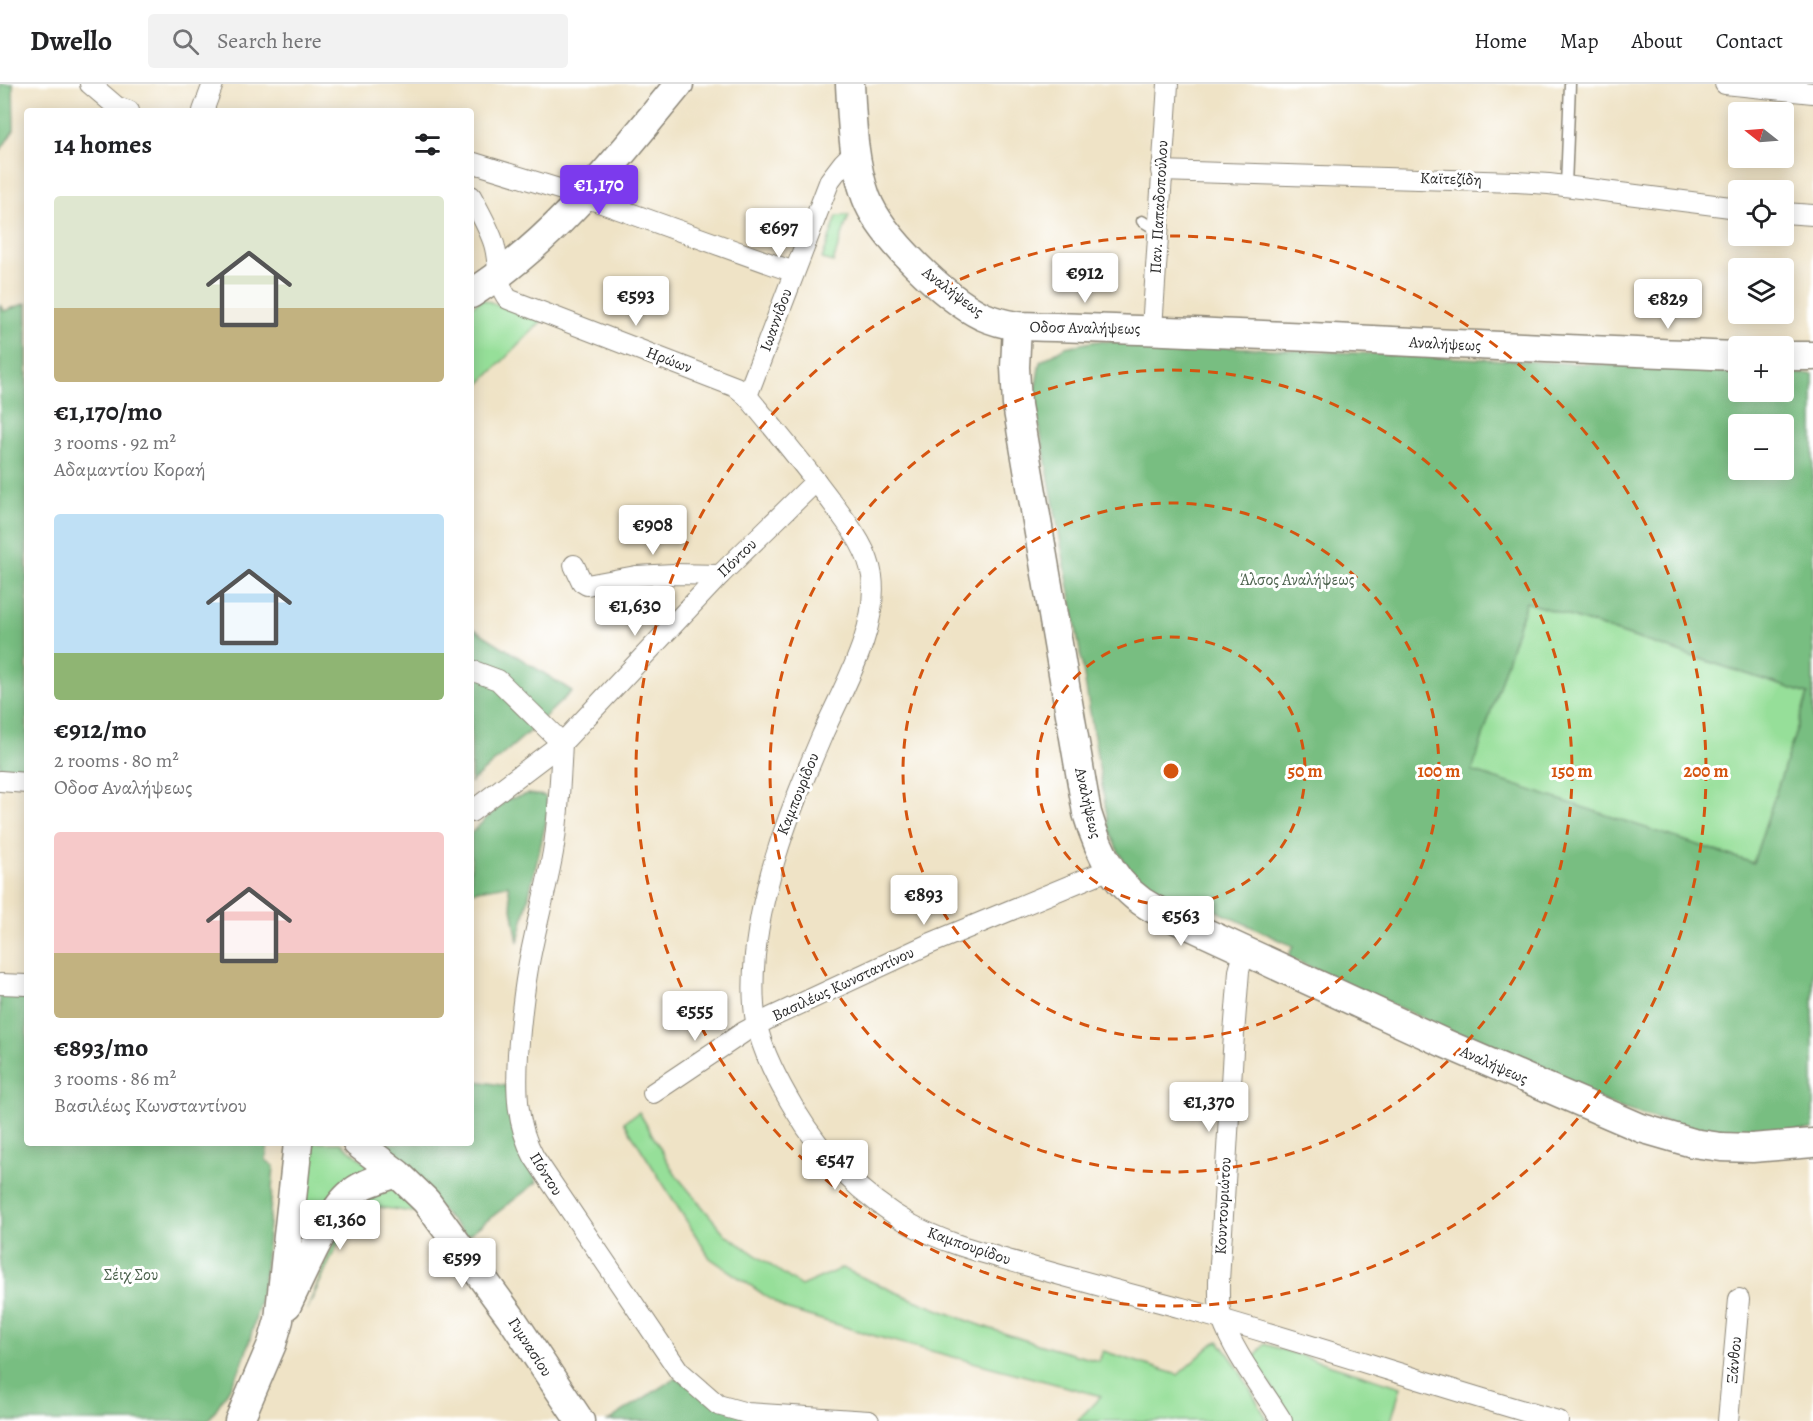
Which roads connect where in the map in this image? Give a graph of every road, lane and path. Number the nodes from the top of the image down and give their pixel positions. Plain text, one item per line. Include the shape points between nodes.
1 (90, 84) edge
2 (213, 84) edge
3 (680, 84) edge
4 (850, 84) edge
5 (1168, 84) edge
6 (1570, 84) edge
7 (1725, 84) edge
8 (1813, 93) edge
9 (120, 108) edge
10 (204, 108) edge
11 (855, 151) junction
12 (474, 163) edge
13 (1161, 171) junction
14 (1566, 186) junction
15 (585, 197) junction
16 (474, 202) edge
17 (1728, 207) edge
18 (1794, 214) edge
19 (1813, 215) edge
20 (794, 272) junction
21 (498, 277) junction
22 (474, 292) edge
23 (1017, 326) junction
24 (1152, 329) junction
25 (1728, 356) edge
26 (1794, 356) edge
27 (1813, 356) edge
28 (747, 396) junction
29 (816, 481) junction
30 (574, 565) dead end
31 (720, 575) junction
32 (474, 671) edge
33 (562, 743) junction
34 (0, 781) edge
35 (24, 783) edge
36 (474, 811) edge
37 (1110, 869) junction
38 (1245, 950) junction
39 (0, 984) edge
40 (24, 985) edge
41 (757, 1025) junction
42 (653, 1092) dead end
43 (1813, 1143) edge
44 (298, 1146) edge
45 (361, 1146) edge
46 (396, 1173) junction
47 (1739, 1299) dead end
48 (1222, 1319) junction
49 (279, 1320) junction
50 (241, 1421) edge
51 (580, 1421) edge
52 (869, 1421) edge
53 (1282, 1421) edge
54 (1558, 1421) edge
55 (1728, 1421) edge

1 - 9 street
2 - 10 street
3 - 15 street
4 - 11 street, Αναλήψεως
5 - 13 street, Παν. Παπαδοπούλου
6 - 14 lane
7 - 8 street
11 - 20 street, Ιωαννίδου via 830,180
11 - 23 street, Αναλήψεως via 870,207 904,251 936,283 975,312
12 - 15 street
13 - 14 street, Καϊτεζίδη
13 - 24 street, Παν. Παπαδοπούλου via 1150,225
14 - 17 street, Καϊτεζίδη
15 - 20 street
15 - 21 street via 540,243
16 - 21 street via 494,245
18 - 19 street
20 - 28 street, Ιωαννίδου
21 - 22 street
21 - 28 street, Ηρώων via 501,291 508,299 724,381
23 - 24 street, Οδοσ Αναλήψεως
23 - 37 street, Αναλήψεως via 1017,405 1039,537 1088,813
24 - 25 street, Αναλήψεως
26 - 27 street
28 - 29 street, Ηρώων
29 - 31 street, Πόντου
29 - 41 street, Καμπουρίδου via 864,550 872,572 873,601 861,646 803,780 774,859 756,944 753,997
30 - 31 street via 587,585 636,576
31 - 33 street, Πόντου
32 - 33 street via 498,680
33 - 36 street, Πόντου
33 - 52 street, Πόντου via 555,834 528,967 521,1024 517,1100 529,1149 679,1371 718,1405 747,1413
34 - 35 street
37 - 38 street, Αναλήψεως via 1147,906
37 - 41 street, Βασιλέως Κωνσταντίνου via 929,944
38 - 43 street, Αναλήψεως via 1444,1043 1650,1131 1693,1143 1738,1148
38 - 48 street, Κουντουριώτου via 1239,971 1226,1157 1219,1281
39 - 40 street
41 - 42 street, Βασιλέως Κωνσταντίνου
41 - 48 street, Καμπουρίδου via 783,1088 819,1146 852,1180 907,1222 958,1246
44 - 49 street
45 - 46 street, Γυμνασίου
46 - 49 street via 366,1184 342,1203
46 - 51 street, Γυμνασίου via 426,1201 454,1237
47 - 55 street, Ξάνθου
48 - 53 street
48 - 54 street, Καμπουρίδου
49 - 50 street

